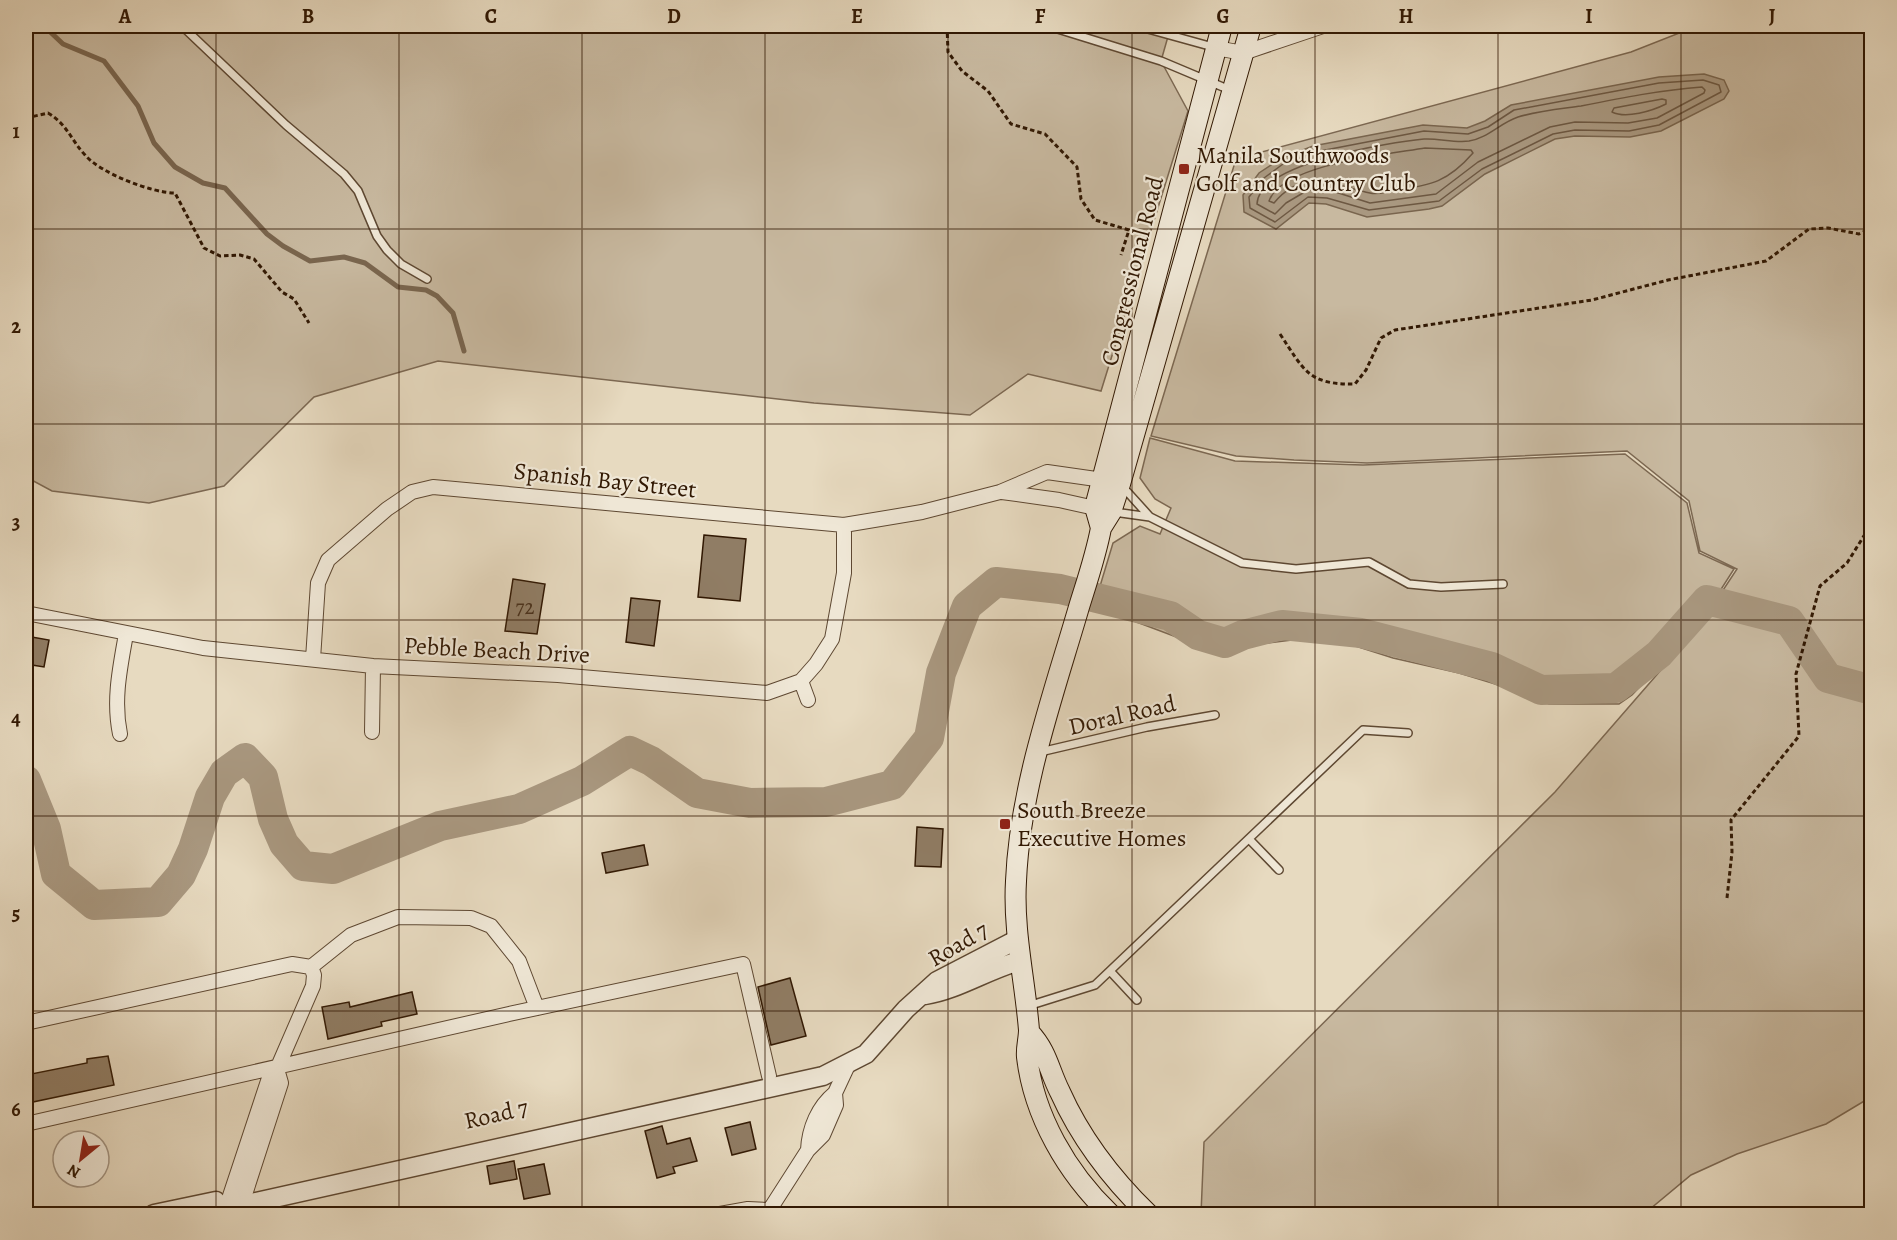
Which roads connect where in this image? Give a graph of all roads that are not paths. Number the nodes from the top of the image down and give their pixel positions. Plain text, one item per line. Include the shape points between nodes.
1 (182, 26) edge
2 (1048, 26) edge
3 (1137, 26) edge
4 (1222, 26) edge
5 (1251, 26) edge
6 (1323, 26) edge
7 (1216, 48) junction
8 (1243, 53) junction
9 (1206, 82) junction
10 (1232, 91) junction
11 (427, 279) dead end
12 (1112, 482) junction
13 (999, 492) junction
14 (1102, 516) junction
15 (1153, 519) junction
16 (844, 525) junction
17 (1503, 584) dead end
18 (26, 614) edge
19 (126, 634) junction
20 (313, 659) junction
21 (373, 666) junction
22 (801, 681) junction
23 (808, 700) dead end
24 (1215, 715) dead end
25 (372, 732) dead end
26 (1408, 733) dead end
27 (120, 734) dead end
28 (1037, 753) junction
29 (1249, 839) junction
30 (1279, 870) dead end
31 (1018, 939) junction
32 (1019, 961) junction
33 (311, 967) junction
34 (1110, 971) junction
35 (925, 995) junction
36 (1137, 1000) dead end
37 (1025, 1006) junction
38 (537, 1008) junction
39 (26, 1023) edge
40 (1029, 1032) junction
41 (849, 1063) junction
42 (277, 1069) junction
43 (769, 1076) junction
44 (26, 1124) edge
45 (1098, 1158) junction
46 (1075, 1172) junction
47 (234, 1206) edge
48 (769, 1212) edge
49 (154, 1215) edge
50 (202, 1215) edge
51 (720, 1215) edge
52 (1110, 1215) edge
53 (1148, 1215) edge

1 - 11 lane via 344,174 358,191 387,250 401,264
2 - 9 lane via 1161,61
3 - 7 lane
4 - 7 main road, Congressional Road
5 - 8 main road
6 - 8 street
7 - 8 street
7 - 9 main road, Congressional Road
8 - 10 main road, Congressional Road
9 - 10 lane
9 - 12 main road, Congressional Road
10 - 12 main road, Congressional Road via 1191,237
12 - 13 street, Spanish Bay Street via 1047,472
12 - 14 main road, Congressional Road
12 - 15 lane
13 - 14 street, Spanish Bay Street
13 - 16 street, Spanish Bay Street via 922,512
14 - 15 lane
14 - 28 main road, Congressional Road via 1094,559
15 - 17 lane via 1242,563 1296,569 1369,562 1410,584
16 - 20 street, Spanish Bay Street via 490,491 433,487 412,492 328,560 318,583
16 - 22 street via 844,573 832,639
18 - 19 street, Pebble Beach Drive
19 - 20 street, Pebble Beach Drive via 203,648
19 - 27 street via 117,687
20 - 21 street, Pebble Beach Drive
21 - 22 street, Pebble Beach Drive via 558,675 767,693
21 - 25 street
22 - 23 street
24 - 28 lane, Doral Road
26 - 29 lane via 1364,730
28 - 31 main road, Congressional Road via 1023,816 1016,882
29 - 30 lane
29 - 34 lane
31 - 32 main road, Congressional Road
31 - 35 street, Road 7 via 937,981
32 - 35 street, Road 7 via 991,969 943,992
32 - 37 main road, Congressional Road
33 - 38 street via 351,935 398,917 471,918 491,926 519,961
33 - 39 street via 292,964
33 - 42 street via 313,986
34 - 36 lane
34 - 37 lane via 1095,986
35 - 41 street, Road 7 via 906,1009 873,1048
37 - 40 main road, Congressional Road
38 - 42 street
38 - 43 street via 743,964
40 - 45 main road, Congressional Road via 1043,1048 1059,1092
40 - 46 main road, Congressional Road via 1027,1055 1036,1100 1057,1148
41 - 43 street, Road 7
41 - 47 street, Road 7 via 823,1076
41 - 48 street via 823,1136 808,1149
42 - 44 street
42 - 47 street via 268,1081
43 - 47 street, Road 7
45 - 46 main road
45 - 53 main road, Congressional Road
46 - 52 main road, Congressional Road
47 - 49 street, Road 7
47 - 50 street, Road 7
48 - 51 street via 748,1209

